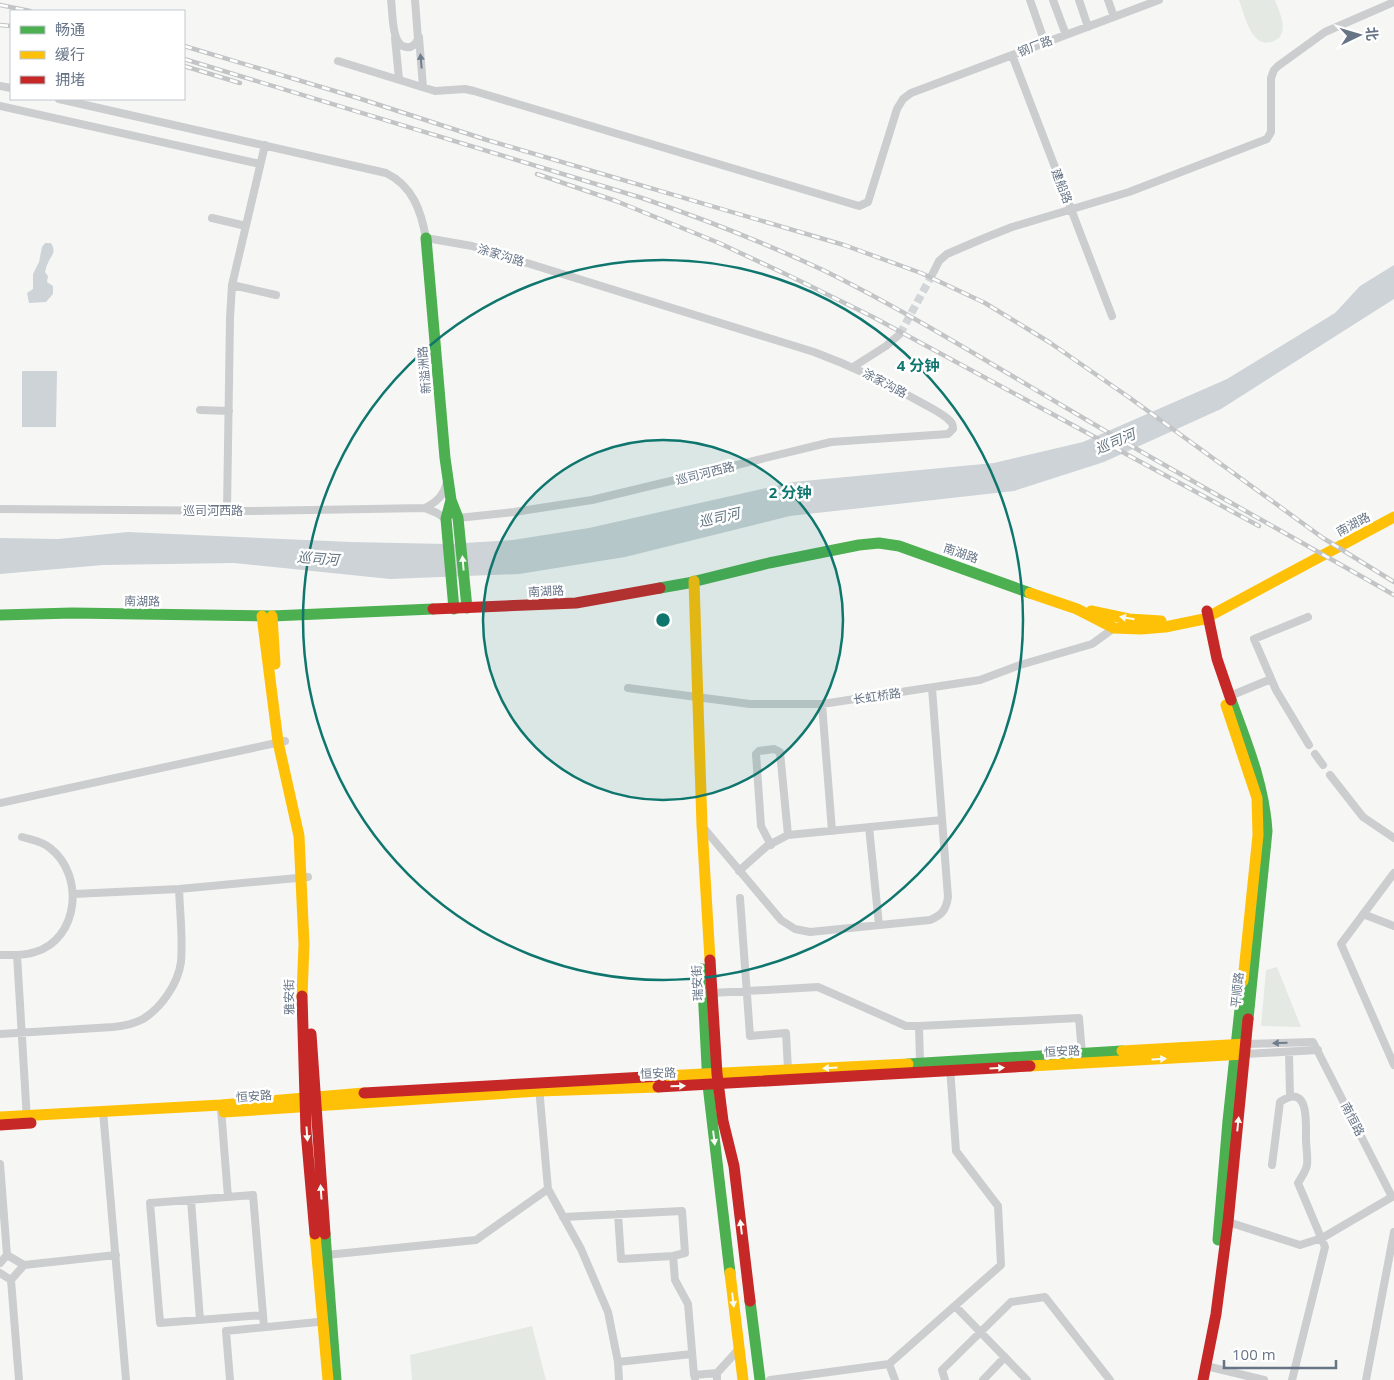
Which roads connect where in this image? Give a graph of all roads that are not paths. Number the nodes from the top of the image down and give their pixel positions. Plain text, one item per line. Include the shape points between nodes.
1 (392, 0) edge
2 (415, 0) edge
3 (1030, 0) edge
4 (1054, 0) edge
5 (1079, 0) edge
6 (1108, 0) edge
7 (1159, 0) edge
8 (1394, 2) edge
9 (1140, 3) edge
10 (1114, 17) junction
11 (1088, 27) junction
12 (419, 35) junction
13 (1066, 35) junction
14 (395, 36) junction
15 (1046, 42) junction
16 (1012, 55) junction
17 (338, 61) dead end
18 (399, 79) junction
19 (424, 87) junction
20 (63, 100) edge
21 (0, 106) edge
22 (265, 145) junction
23 (260, 164) junction
24 (1071, 209) junction
25 (212, 218) dead end
26 (246, 226) junction
27 (426, 238) junction
28 (933, 273) tunnel mouth
29 (232, 286) junction
30 (276, 296) dead end
31 (1112, 316) dead end
32 (900, 334) tunnel mouth
33 (853, 367) junction
34 (200, 410) dead end
35 (229, 411) junction
36 (951, 432) joint
37 (448, 477) junction
38 (451, 500) junction
39 (425, 508) junction
40 (0, 509) edge
41 (227, 510) junction
42 (1394, 511) edge
43 (458, 518) junction
44 (1394, 518) edge
45 (446, 519) junction
46 (691, 582) junction
47 (467, 608) junction
48 (454, 609) junction
49 (1077, 609) junction
50 (1205, 614) junction
51 (0, 615) edge
52 (267, 616) junction
53 (1308, 617) dead end
54 (1114, 628) junction
55 (1271, 679) junction
56 (628, 688) dead end
57 (932, 688) junction
58 (1230, 696) junction
59 (694, 698) junction
60 (822, 704) junction
61 (282, 742) junction
62 (1309, 745) dead end
63 (1315, 754) dead end
64 (1323, 765) dead end
65 (1330, 775) dead end
66 (0, 803) edge
67 (942, 820) junction
68 (702, 826) junction
69 (869, 827) junction
70 (832, 831) junction
71 (788, 835) junction
72 (22, 838) dead end
73 (1394, 838) edge
74 (771, 845) junction
75 (739, 871) junction
76 (1394, 873) edge
77 (304, 878) junction
78 (179, 888) junction
79 (74, 894) junction
80 (740, 898) dead end
81 (1363, 914) junction
82 (879, 925) junction
83 (1394, 926) edge
84 (17, 954) junction
85 (0, 955) edge
86 (747, 991) junction
87 (712, 993) junction
88 (919, 1026) junction
89 (22, 1032) junction
90 (0, 1034) edge
91 (1313, 1042) joint
92 (1241, 1049) junction
93 (1318, 1050) junction
94 (1289, 1052) junction
95 (1082, 1054) junction
96 (920, 1063) junction
97 (1394, 1065) edge
98 (950, 1066) junction
99 (788, 1070) junction
100 (713, 1079) junction
101 (539, 1087) junction
102 (1290, 1097) junction
103 (310, 1102) junction
104 (221, 1108) junction
105 (103, 1115) junction
106 (0, 1117) edge
107 (27, 1119) junction
108 (0, 1125) edge
109 (0, 1164) edge
110 (1272, 1165) dead end
111 (548, 1189) junction
112 (228, 1197) junction
113 (1394, 1198) edge
114 (191, 1200) junction
115 (618, 1214) junction
116 (563, 1217) junction
117 (1228, 1222) junction
118 (1394, 1232) edge
119 (1322, 1238) junction
120 (7, 1255) junction
121 (116, 1255) junction
122 (326, 1255) junction
123 (673, 1256) junction
124 (0, 1263) edge
125 (24, 1265) junction
126 (0, 1273) edge
127 (11, 1280) junction
128 (955, 1306) junction
129 (263, 1315) junction
130 (200, 1320) junction
131 (328, 1322) junction
132 (264, 1327) junction
133 (980, 1332) junction
134 (739, 1349) junction
135 (692, 1354) junction
136 (1004, 1357) junction
137 (618, 1362) junction
138 (889, 1364) junction
139 (1206, 1366) junction
140 (717, 1376) edge
141 (832, 1376) edge
142 (695, 1378) edge
143 (19, 1380) edge
144 (126, 1380) edge
145 (230, 1380) edge
146 (328, 1380) edge
147 (336, 1380) edge
148 (619, 1380) edge
149 (743, 1380) edge
150 (760, 1380) edge
151 (770, 1380) edge
152 (894, 1380) edge
153 (945, 1380) edge
154 (983, 1380) edge
155 (1027, 1380) edge
156 (1110, 1380) edge
157 (1196, 1380) edge
158 (1203, 1380) edge
159 (1264, 1380) edge
160 (1292, 1380) edge
161 (1366, 1380) edge

1 - 14 street
2 - 12 street
3 - 15 street
4 - 13 street
5 - 11 street
6 - 10 street
7 - 9 street, 钢厂路
8 - 24 street via 1325,32 1274,70 1271,78 1271,132 1266,139 1129,192
9 - 10 street, 钢厂路
10 - 11 street, 钢厂路
11 - 13 street, 钢厂路
12 - 14 street via 411,47 397,42
19 -> 12 street
13 - 15 street, 钢厂路
14 - 18 street
15 - 16 street, 钢厂路
16 - 19 street, 钢厂路 via 911,93 903,99 868,202 859,206 474,91 435,91
16 - 24 street, 建船路
17 - 18 street
18 - 19 street
20 - 22 street
21 - 23 street
22 - 23 street
22 - 27 street via 396,177 414,198
23 - 26 street
24 - 28 street via 1012,227 946,254
24 - 31 street, 建船路
25 - 26 street
26 - 29 street
27 - 33 street, 涂家沟路 via 472,246
27 - 37 main road, 新溢洲路
29 - 30 street
29 - 35 street
32 - 33 street
33 - 36 street, 涂家沟路 via 940,414 951,422
34 - 35 street
35 - 41 street
36 - 43 street, 巡司河西路 via 831,442 592,500
37 - 38 main road, 新溢洲路
37 - 39 street via 442,495
38 - 43 main road
38 - 45 main road
39 - 41 street, 巡司河西路
39 - 45 street
40 - 41 street, 巡司河西路
42 - 50 main road, 南湖路
47 -> 43 main road
44 - 50 main road, 南湖路
45 - 48 main road
46 - 47 main road, 南湖路 via 586,602
46 - 49 main road, 南湖路 via 818,552 879,543 909,550
46 - 59 main road, 瑞安街
47 - 48 main road, 南湖路
48 - 52 main road, 南湖路
50 -> 49 main road, 南湖路 via 1154,622
49 - 54 main road, 南湖路
50 - 54 main road, 南湖路 via 1165,627
50 - 58 main road, 平顺路
50 - 92 main road, 平顺路 via 1217,678 1258,804
51 - 52 main road, 南湖路
52 - 61 main road, 雅安街 via 275,660
53 - 55 street via 1254,639
54 - 57 street, 长虹桥路 via 1092,644 1074,650 1020,664 980,680
55 - 58 street
55 - 62 street
56 - 59 street, 长虹桥路
57 - 60 street, 长虹桥路
57 - 67 street
58 - 92 main road, 平顺路 via 1262,782 1267,813 1267,842
59 - 60 street, 长虹桥路 via 750,704
59 - 68 main road, 瑞安街
59 - 100 main road, 瑞安街 via 697,858
60 - 70 street
61 - 66 street
61 - 77 main road, 雅安街 via 304,818
63 - 64 street
65 - 73 street via 1363,817
67 - 69 street
67 - 82 street via 947,907 940,916 930,920
68 - 75 street
68 - 87 main road, 瑞安街
69 - 70 street
69 - 82 street
70 - 71 street
71 - 74 street
71 - 74 street via 780,752 774,748 759,751 756,754 761,826
72 - 79 street via 37,841 60,858 68,871
74 - 75 street
75 - 82 street via 780,920 796,929 810,932
76 - 81 street
77 - 78 street
77 - 103 main road, 雅安街 via 311,936
78 - 79 street
78 - 89 street via 180,964 166,997 156,1008 143,1019 113,1028
79 - 84 street via 73,908 58,937 35,952
80 - 86 street
81 - 83 street
81 - 97 street via 1341,944
84 - 85 street
84 - 89 street
86 - 87 street
86 - 88 street via 818,987 906,1026
86 - 99 street via 750,1036 786,1033
87 - 100 main road, 瑞安街
88 - 95 street via 1079,1018
88 - 96 street
89 - 90 street
89 - 107 street
91 -> 92 street, 恒安路
91 - 93 street, 南恒路
92 - 94 street, 恒安路
92 - 95 main road, 恒安路
98 -> 92 main road, 恒安路
117 -> 92 main road, 平顺路
92 - 157 main road, 平顺路 via 1228,1121 1214,1283
93 - 94 street, 恒安路
93 - 113 street, 南恒路
94 - 102 street
95 - 98 main road, 恒安路
96 - 98 main road, 恒安路
96 -> 99 main road, 恒安路
98 - 100 main road, 恒安路
98 - 128 street via 956,1151 998,1206 1001,1265
99 - 100 main road, 恒安路
100 - 101 main road, 恒安路
100 -> 134 main road, 瑞安街
150 -> 100 main road, 瑞安街 via 734,1166
101 - 103 main road, 恒安路
101 - 111 street
102 - 110 street via 1280,1102
102 - 119 street via 1301,1100 1306,1109 1307,1167 1298,1183
103 - 104 main road, 恒安路
122 -> 103 main road, 雅安街
103 -> 131 main road, 雅安街
104 - 105 main road, 恒安路
104 - 112 street
105 - 107 main road, 恒安路
105 - 121 street
106 - 107 main road, 恒安路
107 - 108 main road, 恒安路
109 - 120 street
111 - 116 street
111 - 122 street via 476,1240
112 - 114 street
112 - 129 street via 253,1195
113 - 119 street
114 - 130 street
114 - 130 street via 150,1203 160,1323
115 - 116 street
115 - 123 street via 621,1259
115 - 123 street via 682,1211 685,1253
116 - 137 street via 581,1249 608,1312
117 - 119 street via 1300,1245
117 - 139 main road, 平顺路
118 - 161 street
119 - 160 street via 1325,1247
120 - 124 street
120 - 125 street
121 - 125 street
121 - 144 street
122 - 131 main road, 雅安街
123 - 135 street via 675,1280 688,1304
125 - 127 street
126 - 127 street
127 - 143 street
128 - 133 street
128 - 138 street
129 - 130 street
129 - 132 street
131 - 132 street
131 - 146 main road, 雅安街
131 - 147 main road, 雅安街
132 - 145 street via 226,1331
133 - 136 street
133 - 153 street via 942,1370
133 - 156 street via 1011,1302 1045,1297
134 - 140 street
134 - 149 main road, 瑞安街
135 - 137 street
135 - 142 street
136 - 154 street
136 - 155 street
137 - 148 street
138 - 141 street
138 - 152 street
139 - 158 main road, 平顺路
139 - 159 street
140 - 142 street
141 - 151 street

